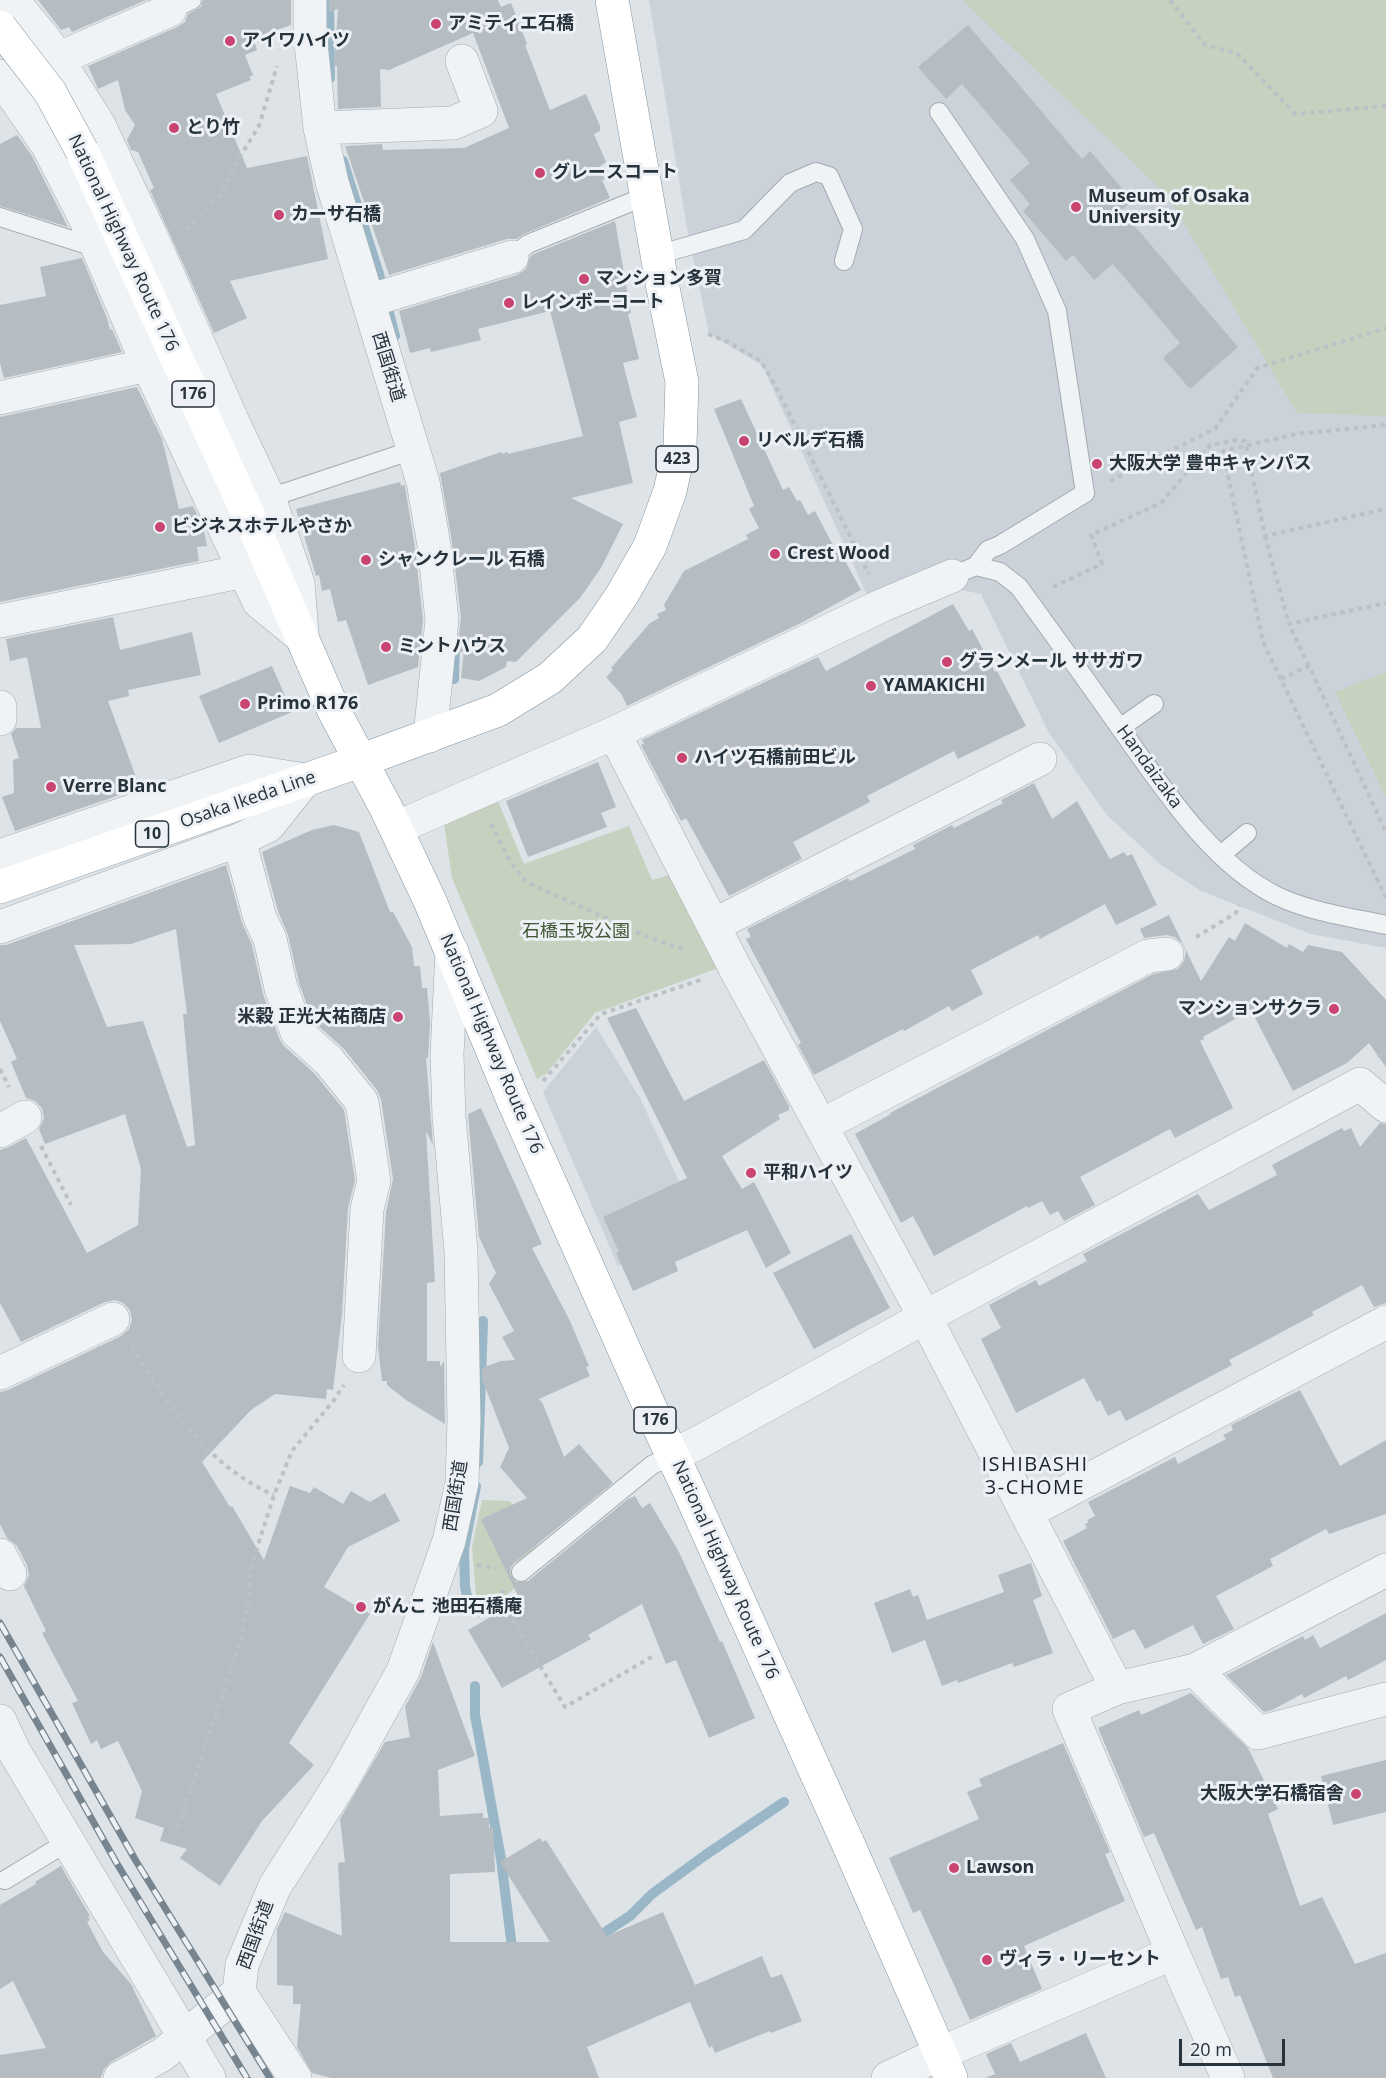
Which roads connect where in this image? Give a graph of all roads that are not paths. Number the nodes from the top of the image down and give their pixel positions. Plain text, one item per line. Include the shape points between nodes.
1 (12, 0) edge
2 (310, 0) edge
3 (612, 0) edge
4 (181, 5) edge
5 (0, 27) edge
6 (51, 50) junction
7 (462, 61) dead end
8 (1, 76) edge
9 (939, 112) dead end
10 (332, 128) junction
11 (646, 196) junction
12 (0, 217) edge
13 (97, 248) junction
14 (657, 255) junction
15 (512, 257) joint
16 (844, 261) dead end
17 (380, 298) junction
18 (148, 365) junction
19 (0, 398) edge
20 (413, 450) junction
21 (269, 498) junction
22 (244, 571) junction
23 (964, 571) junction
24 (0, 621) edge
25 (302, 637) junction
26 (1154, 704) dead end
27 (0, 707) edge
28 (0, 719) edge
29 (1120, 728) junction
30 (614, 733) junction
31 (430, 736) junction
32 (1040, 759) dead end
33 (360, 762) junction
34 (305, 780) junction
35 (396, 828) junction
36 (1247, 833) dead end
37 (239, 840) junction
38 (1221, 855) junction
39 (0, 856) edge
40 (0, 887) edge
41 (714, 925) junction
42 (1386, 925) edge
43 (0, 927) edge
44 (452, 951) junction
45 (1167, 954) road end
46 (1386, 1106) edge
47 (822, 1125) junction
48 (925, 1317) junction
49 (113, 1319) road end
50 (1386, 1322) edge
51 (359, 1356) road end
52 (0, 1374) edge
53 (673, 1455) junction
54 (1026, 1514) junction
55 (1386, 1570) edge
56 (521, 1572) dead end
57 (1195, 1670) junction
58 (1116, 1688) junction
59 (1386, 1699) edge
60 (0, 1721) edge
61 (7, 1754) edge
62 (69, 1841) junction
63 (5, 1880) dead end
64 (1173, 1953) junction
65 (239, 1992) junction
66 (183, 2037) junction
67 (945, 2066) edge
68 (120, 2078) edge
69 (209, 2078) edge
70 (295, 2078) edge
71 (888, 2078) edge
72 (1228, 2078) edge

1 - 6 street
2 - 10 street, 西国街道 via 310,34
3 - 11 main road, 423
4 - 6 street
5 - 25 main road, National Highway Route 176 / 176, bridge via 50,92 82,151
6 - 8 street
6 - 21 street via 99,125
7 - 10 street via 481,111 453,123
8 - 13 street via 48,147
9 - 23 lane via 1024,239 1057,311 1085,493 988,550
10 - 17 street, 西国街道 via 332,182
11 - 14 main road, 423
11 - 15 lane via 528,244
12 - 13 lane
13 - 18 street
14 - 16 lane via 744,230 790,183 816,172 829,176 853,229
14 - 31 main road, 423 via 682,382 680,446 670,491 650,546 592,639 550,678 498,710
15 - 17 street
17 - 20 street, 西国街道
18 - 19 street
18 - 22 street
20 - 21 lane
20 - 31 street, 西国街道 via 434,545 442,620
21 - 25 street via 298,583
22 - 24 street
22 - 25 street via 259,602
23 - 29 lane, Handaizaka via 1000,572 1019,587
23 - 30 street via 883,604
25 - 33 main road, National Highway Route 176 / 176
26 - 29 lane
27 - 28 street
29 - 38 lane, Handaizaka via 1169,796
30 - 35 street
30 - 41 street
31 - 33 main road, 423
32 - 41 street
33 - 34 main road, Osaka Ikeda Line / 10
33 - 35 main road, National Highway Route 176 / 176
34 - 37 street via 268,826
34 - 39 street via 249,771
34 - 40 main road, Osaka Ikeda Line / 10
35 - 44 main road, National Highway Route 176 / 176
36 - 38 lane
37 - 43 street
37 - 51 street via 297,1032 329,1061 362,1102 374,1181 367,1209
38 - 42 lane, Handaizaka via 1274,895 1303,907
41 - 47 street
44 - 53 main road, National Highway Route 176 / 176 via 518,1111
44 - 65 street, 西国街道 via 447,1054 461,1251 462,1483 449,1541 403,1671 342,1781 274,1886 242,1965
45 - 47 street via 1148,956
46 - 48 street via 1360,1084
47 - 48 street
48 - 53 street
48 - 54 street
49 - 52 street
50 - 54 street
53 - 56 lane via 652,1466
53 - 67 main road, National Highway Route 176 / 176
54 - 58 street
55 - 57 street
57 - 58 street
57 - 59 street via 1258,1733
58 - 64 street via 1069,1709
60 - 61 street
61 - 62 street
62 - 63 lane
62 - 66 street
64 - 67 street
64 - 72 street
65 - 66 street
65 - 70 street
66 - 68 street via 162,2055
66 - 69 street
67 - 71 street

